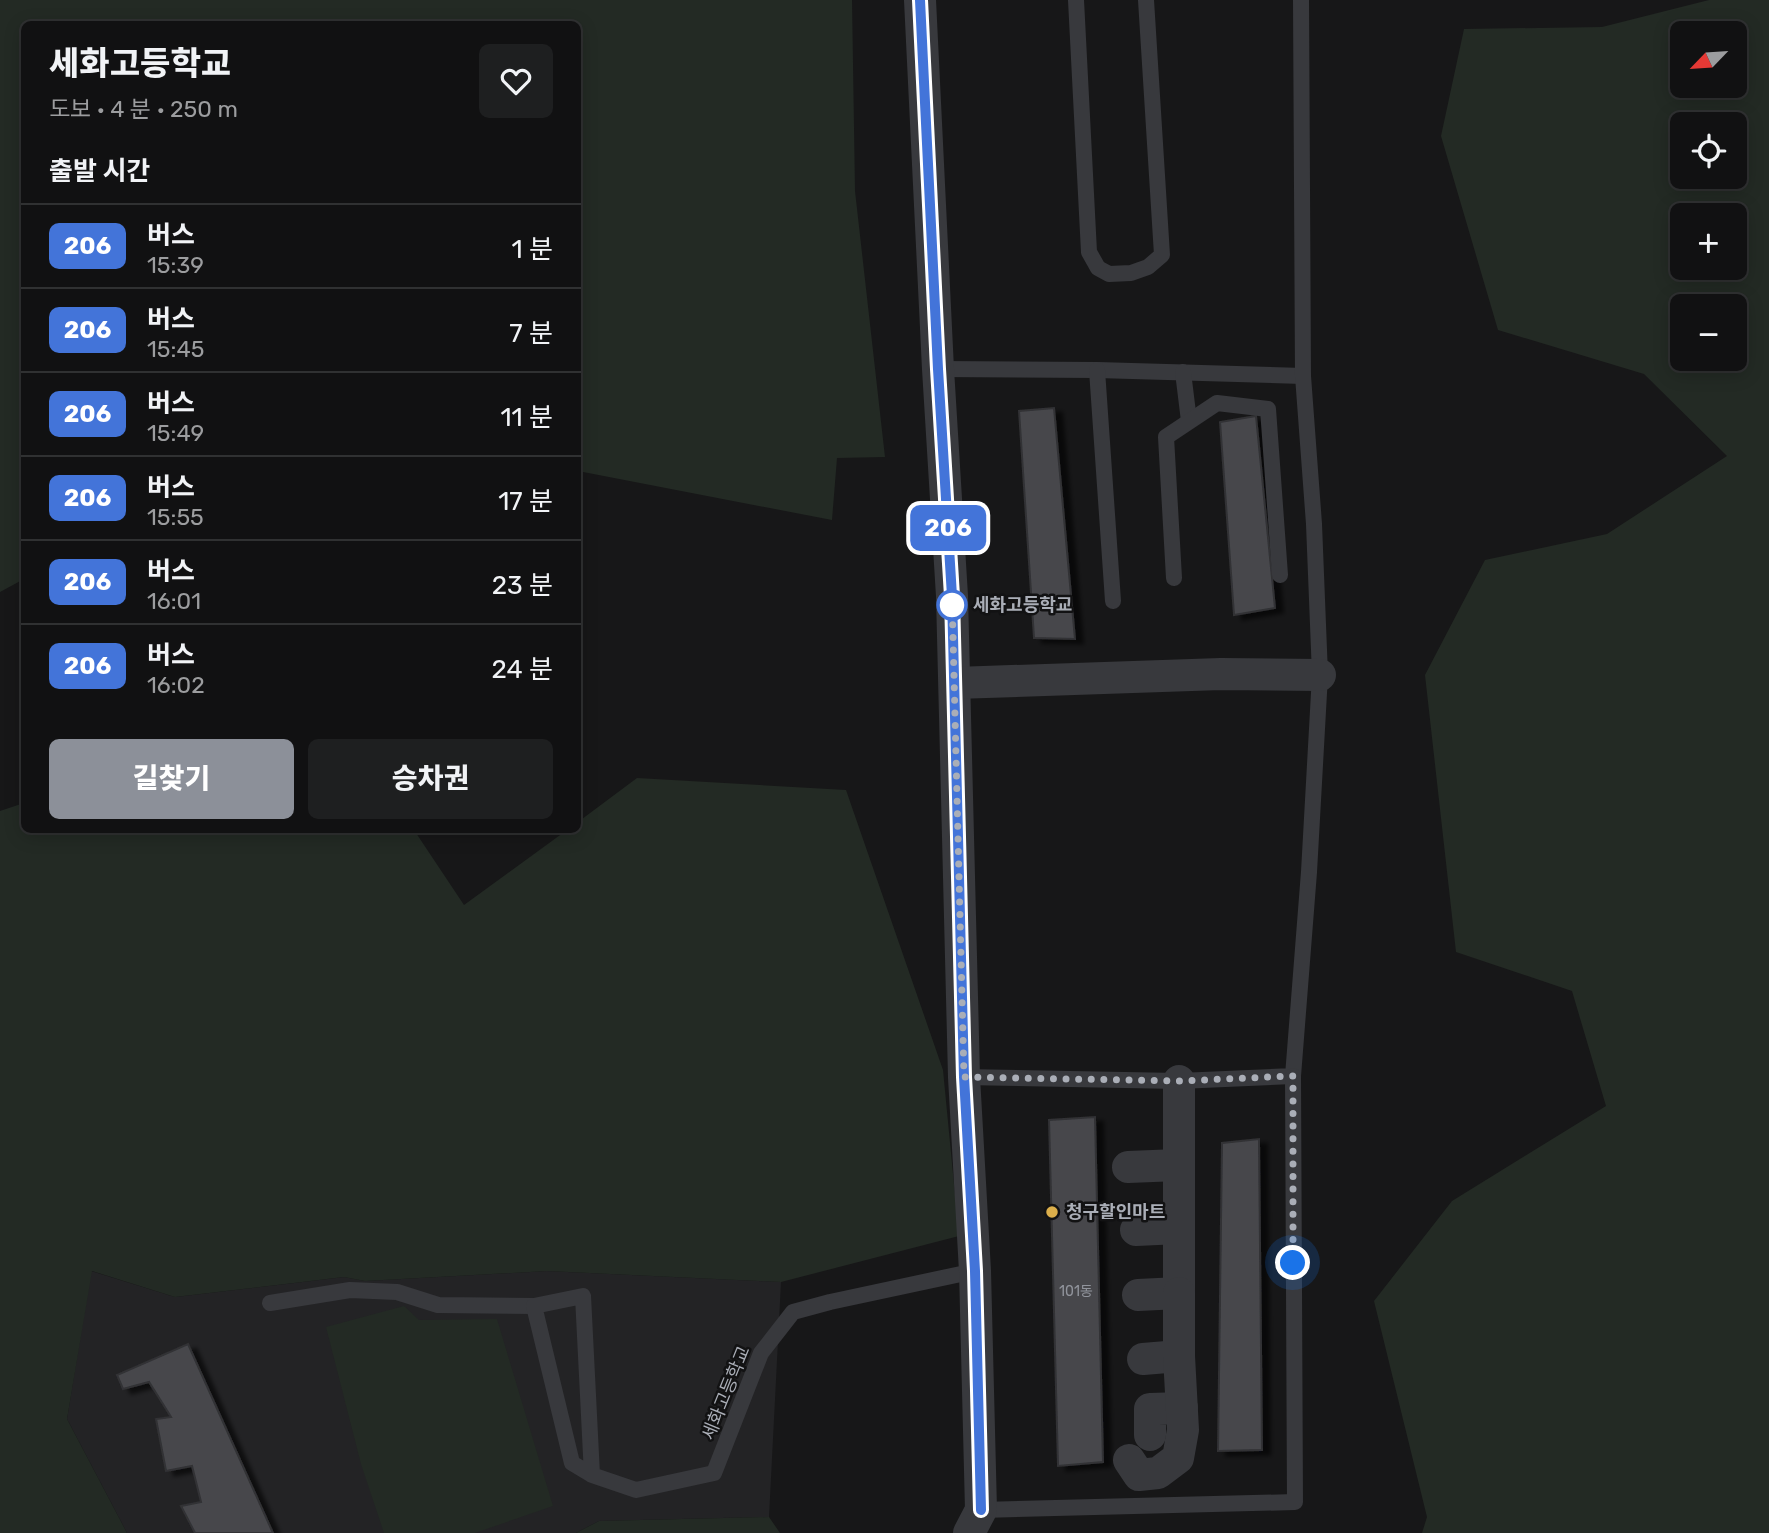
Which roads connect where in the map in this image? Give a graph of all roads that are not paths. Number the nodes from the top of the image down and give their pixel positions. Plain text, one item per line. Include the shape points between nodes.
1 (920, 0) edge
2 (1076, 0) edge
3 (1146, 0) edge
4 (1301, 0) edge
5 (938, 369) junction
6 (1097, 370) junction
7 (1183, 372) junction
8 (1303, 376) junction
9 (1189, 421) junction
10 (1280, 575) dead end
11 (1174, 578) dead end
12 (1113, 601) dead end
13 (1320, 675) junction
14 (955, 683) junction
15 (1293, 1076) junction
16 (964, 1077) junction
17 (1179, 1081) junction
18 (1178, 1165) junction
19 (1128, 1167) dead end
20 (1178, 1228) junction
21 (1136, 1230) dead end
22 (975, 1271) junction
23 (1179, 1293) junction
24 (1138, 1295) dead end
25 (270, 1303) dead end
26 (534, 1306) junction
27 (1179, 1356) junction
28 (1143, 1359) dead end
29 (1182, 1408) junction
30 (1150, 1435) dead end
31 (1129, 1460) dead end
32 (592, 1475) junction
33 (975, 1521) edge

1 - 5 street
2 - 3 lane via 1089,252 1098,268 1109,274 1148,267 1162,255
4 - 8 lane
5 - 6 lane
5 - 14 street
6 - 7 lane
6 - 12 lane
7 - 8 lane
7 - 9 lane
8 - 13 lane
9 - 10 lane via 1217,403 1268,409
9 - 11 lane via 1166,437
13 - 14 street
13 - 15 lane
14 - 16 street
15 - 17 lane
15 - 33 lane via 1295,1502
16 - 17 lane
16 - 22 street
17 - 18 street
18 - 19 street
18 - 20 street
20 - 21 street
20 - 23 street
22 - 32 lane, 세화고등학교 via 793,1312 761,1353 714,1473 636,1490
22 - 33 street
23 - 24 street
23 - 27 street
25 - 26 lane via 350,1290 397,1292 438,1305
26 - 32 lane, 세화고등학교 via 572,1463
26 - 32 lane via 583,1296
27 - 28 street
27 - 29 street
29 - 30 street via 1150,1409
29 - 31 street via 1178,1458 1158,1473 1139,1475

